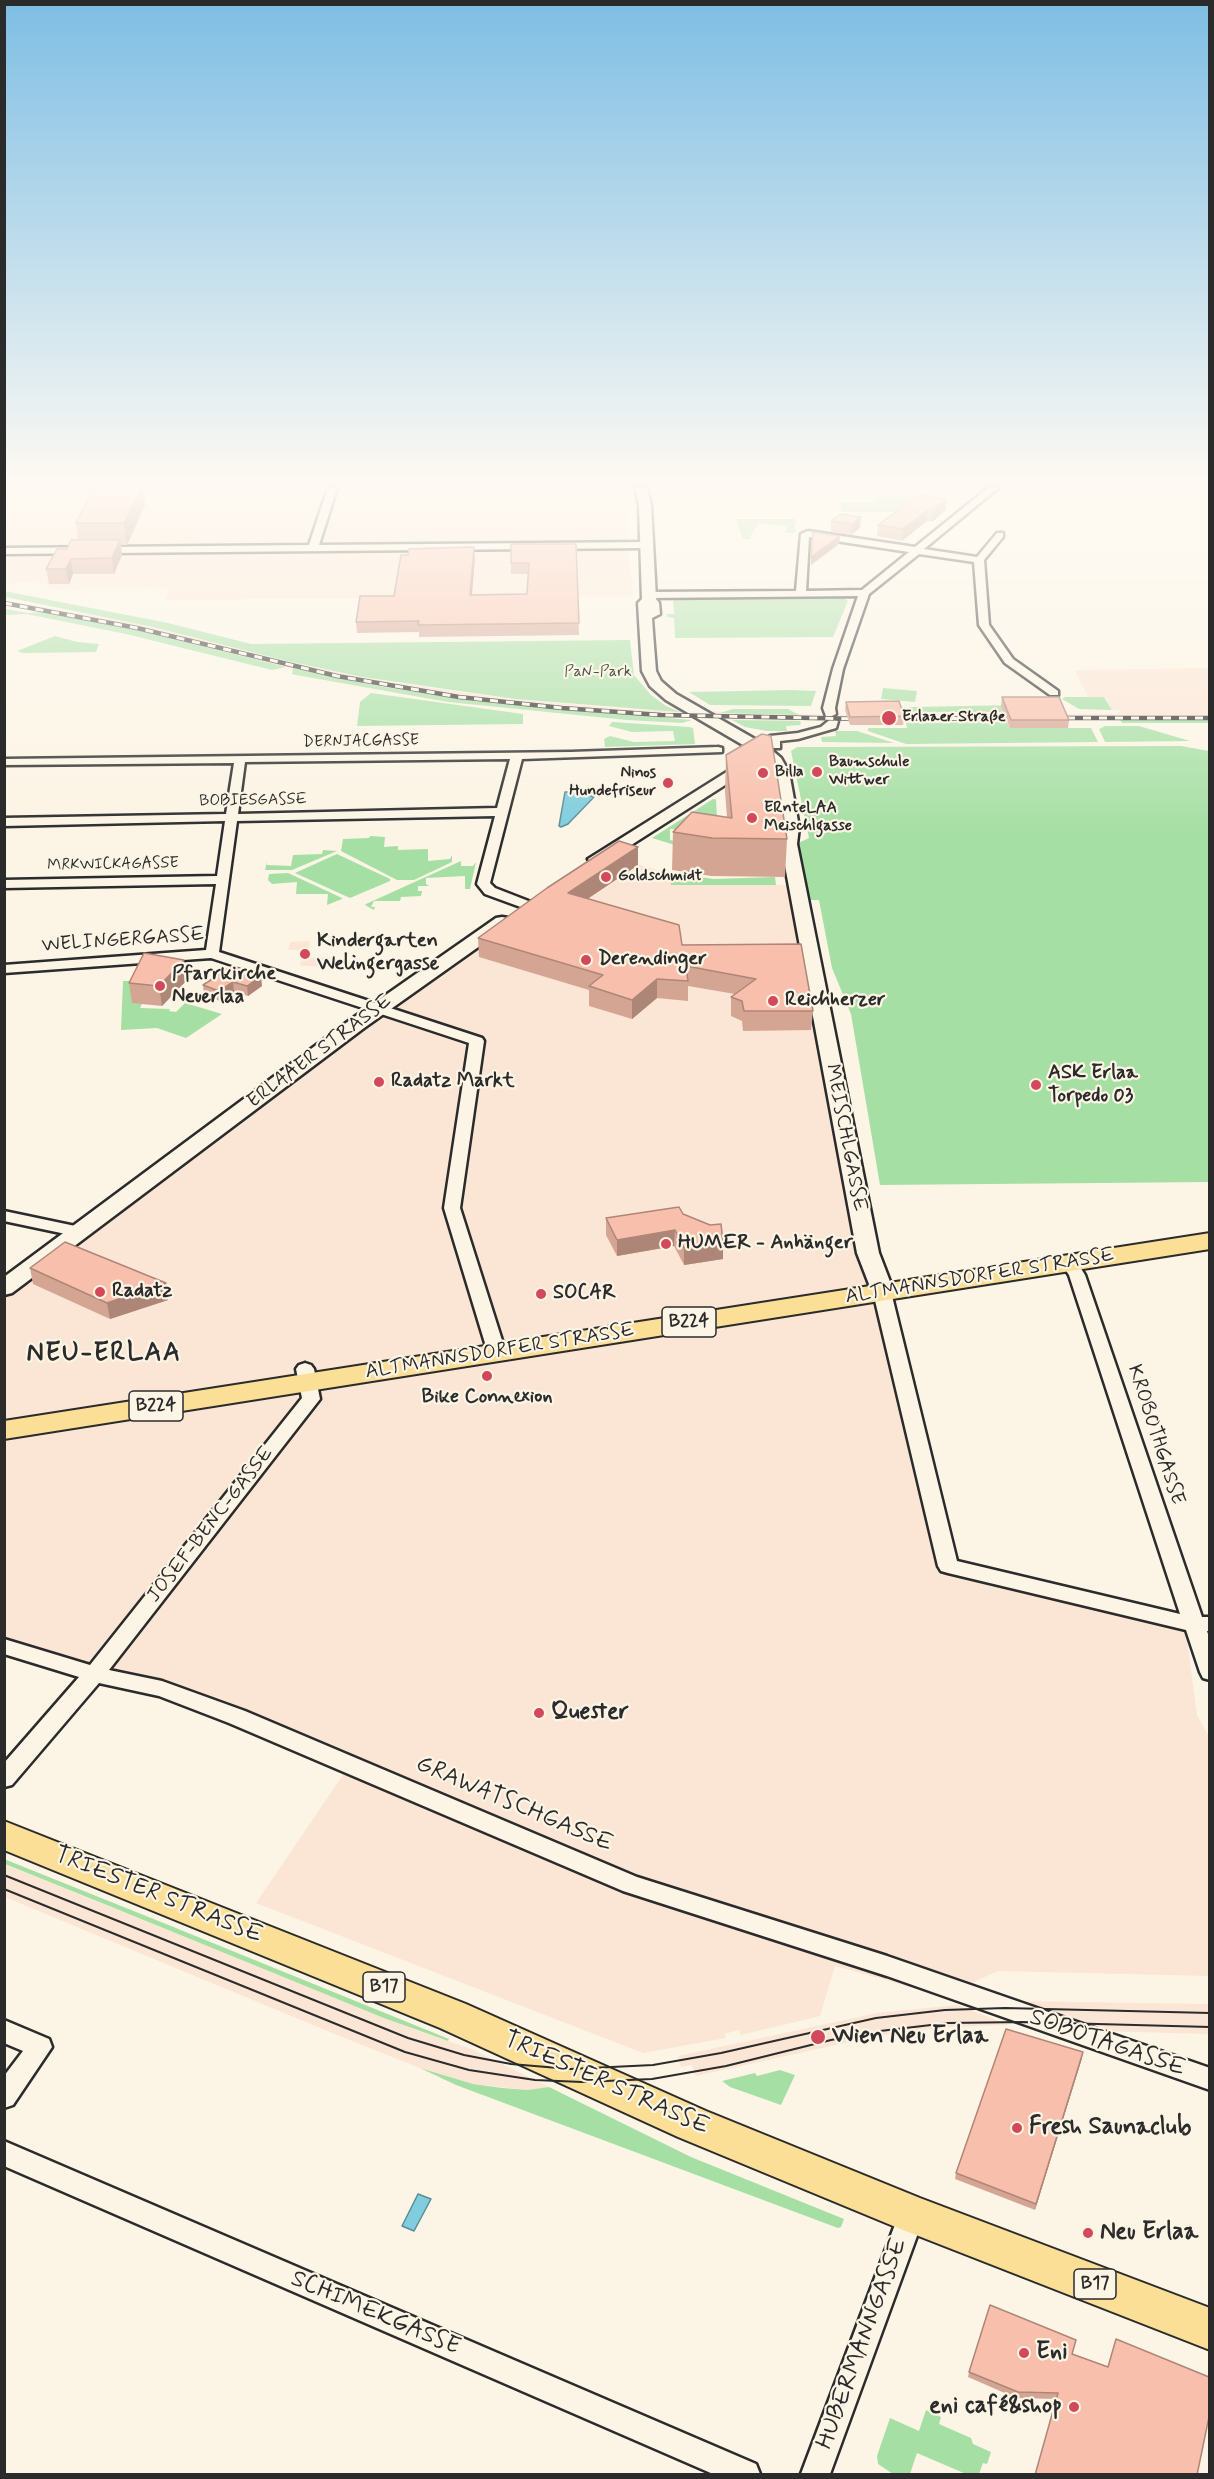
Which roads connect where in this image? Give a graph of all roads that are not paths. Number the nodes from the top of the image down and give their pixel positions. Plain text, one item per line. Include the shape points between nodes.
1 (645, 604) edge
2 (861, 604) edge
3 (984, 604) edge
4 (1054, 693) dead end
5 (765, 744) junction
6 (718, 750) dead end
7 (517, 756) junction
8 (240, 760) junction
9 (4, 762) edge
10 (502, 812) junction
11 (231, 818) junction
12 (4, 822) edge
13 (585, 867) edge
14 (222, 880) junction
15 (4, 884) edge
16 (531, 902) joint
17 (213, 954) junction
18 (4, 969) edge
19 (379, 1008) junction
20 (4, 1216) edge
21 (1209, 1229) edge
22 (80, 1232) junction
23 (1209, 1241) edge
24 (1070, 1263) junction
25 (880, 1286) junction
26 (4, 1288) edge
27 (495, 1347) junction
28 (306, 1376) junction
29 (4, 1414) edge
30 (4, 1430) edge
31 (1202, 1624) edge
32 (4, 1646) edge
33 (1209, 1672) edge
34 (94, 1674) junction
35 (4, 1779) edge
36 (4, 1834) edge
37 (1005, 2008) joint
38 (4, 2031) edge
39 (1209, 2079) edge
40 (4, 2097) edge
41 (4, 2153) edge
42 (912, 2214) junction
43 (1209, 2330) edge
44 (746, 2475) edge
45 (815, 2475) edge

1 - 5 street, MEISCHLGASSE via 652,679 671,697 711,722
2 - 5 street via 838,669 831,700 832,726
3 - 4 street via 986,628 1009,661
5 - 13 street via 759,757
5 - 25 street, MEISCHLGASSE via 779,769 789,806 789,844 868,1253
6 - 7 street, DERNJACGASSE
7 - 8 street, DERNJACGASSE
7 - 10 street
8 - 9 street, DERNJACGASSE
8 - 11 street
10 - 11 street, BOBIESGASSE
10 - 16 street via 483,884 490,891
11 - 12 street, BOBIESGASSE
11 - 14 street
14 - 15 street, MRKWICKAGASSE
14 - 17 street
16 - 19 street, ERLAAER STRASSE
17 - 18 street, WELINGERGASSE
17 - 19 street, WELINGERGASSE
19 - 22 street, ERLAAER STRASSE
19 - 27 street, WELINGERGASSE via 477,1041 452,1208
20 - 22 street
21 - 25 main road, ALTMANNSDORFER STRASSE / B224
22 - 26 street, ERLAAER STRASSE
23 - 24 main road, ALTMANNSDORFER STRASSE / B224
24 - 25 main road, ALTMANNSDORFER STRASSE / B224
24 - 31 street, KROBOTHGASSE
25 - 27 main road, ALTMANNSDORFER STRASSE / B224
25 - 31 street, MEISCHLGASSE via 948,1566
27 - 28 main road, ALTMANNSDORFER STRASSE / B224
28 - 29 main road, ALTMANNSDORFER STRASSE / B224
28 - 30 main road, ALTMANNSDORFER STRASSE / B224
28 - 34 street, JOSEF-BENC-GASSE via 311,1399
31 - 33 street, KROBOTHGASSE
32 - 34 street, GRAWATSCHGASSE
34 - 35 street, JOSEF-BENC-GASSE
34 - 37 street, GRAWATSCHGASSE via 162,1689 237,1717 631,1884
36 - 42 main road, TRIESTER STRASSE / B17 via 453,2016 692,2124
37 - 39 street, SOBOTAGASSE
38 - 40 street via 40,2047
41 - 44 street, SCHIMEKGASSE
42 - 43 main road, TRIESTER STRASSE / B17
42 - 45 street, HUBERMANNGASSE

